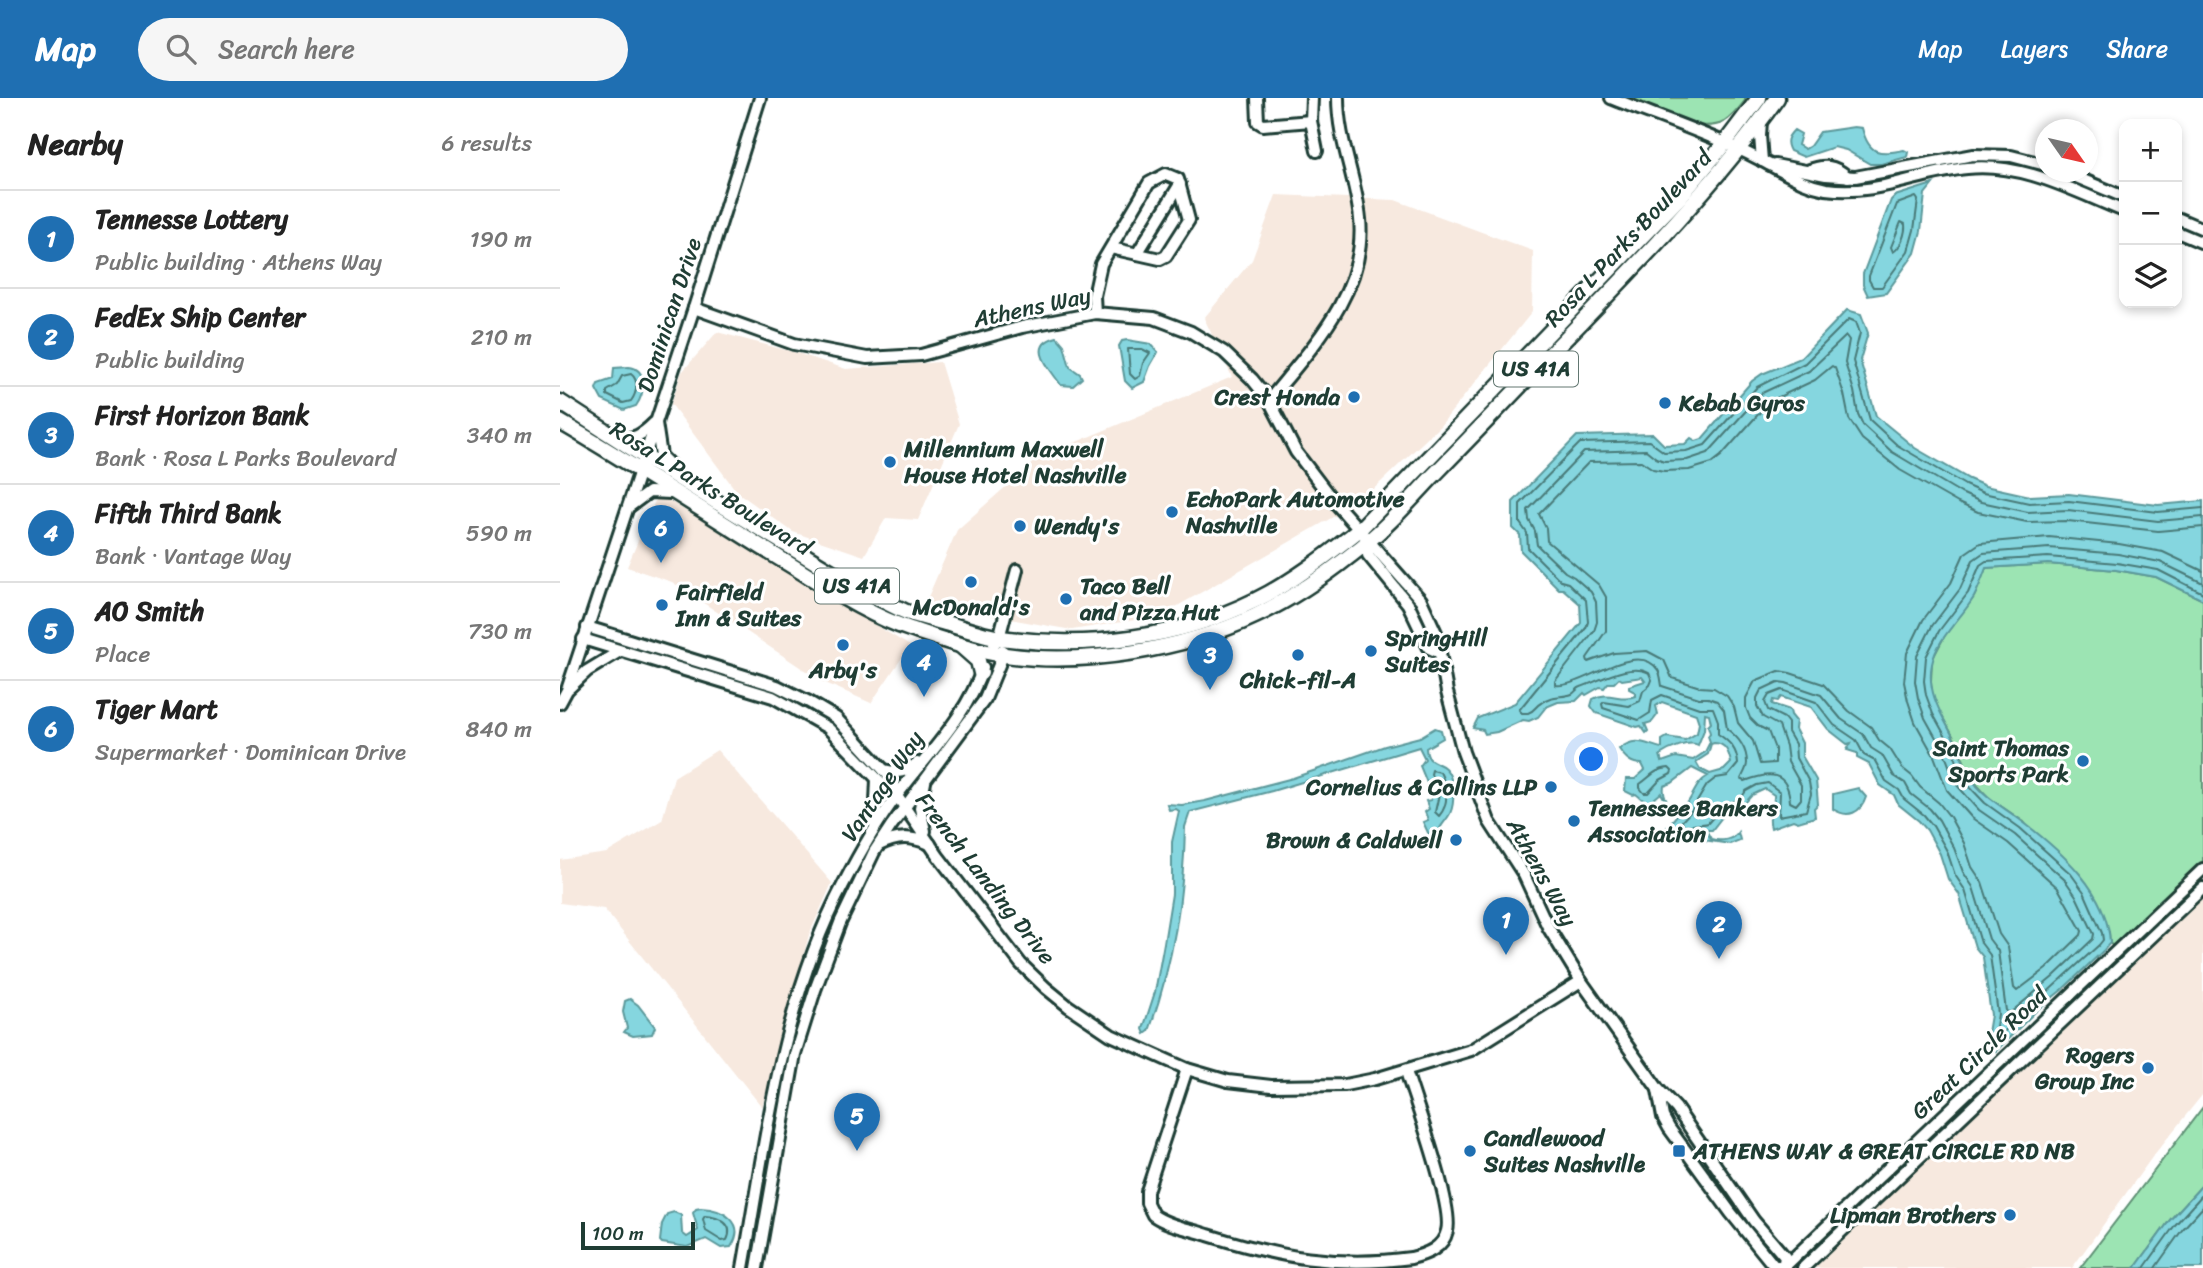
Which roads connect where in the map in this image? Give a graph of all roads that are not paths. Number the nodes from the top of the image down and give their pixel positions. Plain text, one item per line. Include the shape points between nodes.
1 (760, 98) edge
2 (1257, 98) edge
3 (1312, 98) edge
4 (1338, 98) edge
5 (1611, 98) edge
6 (1759, 98) edge
7 (1777, 98) edge
8 (1311, 121) junction
9 (1761, 121) junction
10 (1725, 143) junction
11 (1739, 150) junction
12 (1317, 151) dead end
13 (2035, 162) edge
14 (1765, 163) junction
15 (2088, 182) edge
16 (1180, 184) junction
17 (2119, 195) edge
18 (2119, 209) edge
19 (2182, 220) edge
20 (2203, 229) edge
21 (2182, 234) edge
22 (2203, 243) edge
23 (1111, 248) junction
24 (1137, 254) junction
25 (694, 309) junction
26 (1095, 313) junction
27 (1269, 400) junction
28 (560, 402) edge
29 (656, 421) junction
30 (560, 422) edge
31 (615, 438) junction
32 (641, 464) junction
33 (676, 494) junction
34 (711, 499) junction
35 (628, 509) junction
36 (1364, 536) junction
37 (771, 553) junction
38 (1017, 570) dead end
39 (849, 582) junction
40 (587, 627) junction
41 (999, 638) junction
42 (583, 639) junction
43 (950, 640) junction
44 (620, 652) junction
45 (671, 653) junction
46 (996, 653) junction
47 (668, 666) junction
48 (981, 673) junction
49 (567, 690) junction
50 (560, 703) edge
51 (836, 719) junction
52 (828, 728) junction
53 (928, 755) junction
54 (881, 774) junction
55 (926, 777) junction
56 (897, 796) junction
57 (904, 806) junction
58 (874, 830) junction
59 (929, 844) junction
60 (879, 845) junction
61 (2203, 869) edge
62 (2203, 888) edge
63 (1581, 981) junction
64 (2096, 991) junction
65 (2048, 1017) junction
66 (1187, 1069) junction
67 (1406, 1071) junction
68 (1658, 1088) junction
69 (1716, 1193) junction
70 (1749, 1213) junction
71 (1783, 1267) edge
72 (743, 1268) edge
73 (757, 1268) edge
74 (1803, 1268) edge

1 - 25 street, Dominican Drive
2 - 8 street via 1258,122 1263,125
3 - 8 street
4 - 27 street via 1338,122 1360,218 1358,258 1344,299 1323,336
5 - 10 street
6 - 10 main road, Rosa L Parks Boulevard / US 41A
7 - 9 main road, Rosa L Parks Boulevard / US 41A
8 - 12 street
9 - 11 main road, Rosa L Parks Boulevard / US 41A
9 - 14 street
10 - 11 street
10 - 36 main road, Rosa L Parks Boulevard / US 41A
11 - 14 street
11 - 36 main road, Rosa L Parks Boulevard / US 41A via 1613,290
13 - 14 street via 1973,155 1848,177 1834,167 1807,171
14 - 18 street via 1799,183 1840,190 1870,190 1967,168 2008,169
15 - 17 street
16 - 23 street via 1166,174 1153,179
16 - 24 street
16 - 24 street via 1189,220 1166,256
19 - 20 street
21 - 22 street
23 - 24 street
23 - 26 street via 1096,281
25 - 26 street, Athens Way via 794,344 867,358 921,355 1022,327
25 - 29 street, Dominican Drive
26 - 27 street, Athens Way via 1154,318 1191,332 1239,365
27 - 36 street, Athens Way via 1296,452
28 - 31 main road, Rosa L Parks Boulevard / US 41A
29 - 31 street via 638,437
29 - 32 street, Dominican Drive
29 - 34 street via 661,456 670,467 706,489
30 - 32 main road, Rosa L Parks Boulevard / US 41A
31 - 32 main road, Rosa L Parks Boulevard / US 41A
32 - 33 main road, Rosa L Parks Boulevard / US 41A
32 - 34 main road, Rosa L Parks Boulevard / US 41A
32 - 35 street, Dominican Drive
33 - 35 street via 649,492
33 - 37 main road, Rosa L Parks Boulevard / US 41A
34 - 39 main road, Rosa L Parks Boulevard / US 41A
35 - 40 street, Dominican Drive
36 - 41 main road, Rosa L Parks Boulevard / US 41A via 1283,585 1199,622 1098,641
36 - 46 main road, Rosa L Parks Boulevard / US 41A via 1318,578 1230,627 1144,650 1096,656
36 - 63 street, Athens Way via 1421,600 1440,639 1463,752 1489,821
37 - 39 main road via 785,552
37 - 43 main road, Rosa L Parks Boulevard / US 41A via 891,622
38 - 41 street
39 - 41 main road, Rosa L Parks Boulevard / US 41A via 905,612
40 - 42 street, Dominican Drive
40 - 45 street, French Landing Drive
41 - 46 street
42 - 44 street, French Landing Drive
42 - 49 street, Dominican Drive
43 - 46 main road, Rosa L Parks Boulevard / US 41A
43 - 48 main road via 977,659
44 - 47 street, French Landing Drive
44 - 49 street via 586,671
45 - 47 street
45 - 51 street, French Landing Drive via 799,696
46 - 48 street, Vantage Way
46 - 55 street, Vantage Way via 989,691
47 - 52 street, French Landing Drive via 773,697
48 - 53 street, Vantage Way via 970,698
49 - 50 street, Dominican Drive
51 - 52 street
51 - 54 street, French Landing Drive
52 - 54 street, French Landing Drive
53 - 54 street via 910,769
53 - 56 street, Vantage Way
54 - 56 street, French Landing Drive via 892,779
54 - 58 street
55 - 57 street, Vantage Way
55 - 59 street via 920,808
56 - 57 street, French Landing Drive
56 - 58 street, Vantage Way
57 - 59 street, French Landing Drive
57 - 60 street, Vantage Way
58 - 72 street, Vantage Way via 832,907 794,1009
59 - 60 street via 905,836
59 - 66 street, French Landing Drive via 1021,964 1046,988 1111,1035
60 - 73 street, Vantage Way via 840,923 795,1054
61 - 65 street, Great Circle Road
62 - 64 street, Great Circle Road
63 - 67 street, French Landing Drive via 1471,1050
63 - 68 street, Athens Way
64 - 65 street via 2084,992
64 - 74 street, Great Circle Road
65 - 71 street, Great Circle Road
66 - 67 street, French Landing Drive via 1228,1081 1271,1086 1345,1085
66 - 67 street via 1147,1191 1153,1215 1295,1262 1351,1267 1421,1255 1438,1247 1448,1230 1448,1214
68 - 69 street, Athens Way via 1669,1128
68 - 70 street, Athens Way
69 - 70 street
69 - 71 street, Athens Way via 1774,1266
70 - 71 street, Athens Way via 1785,1257

